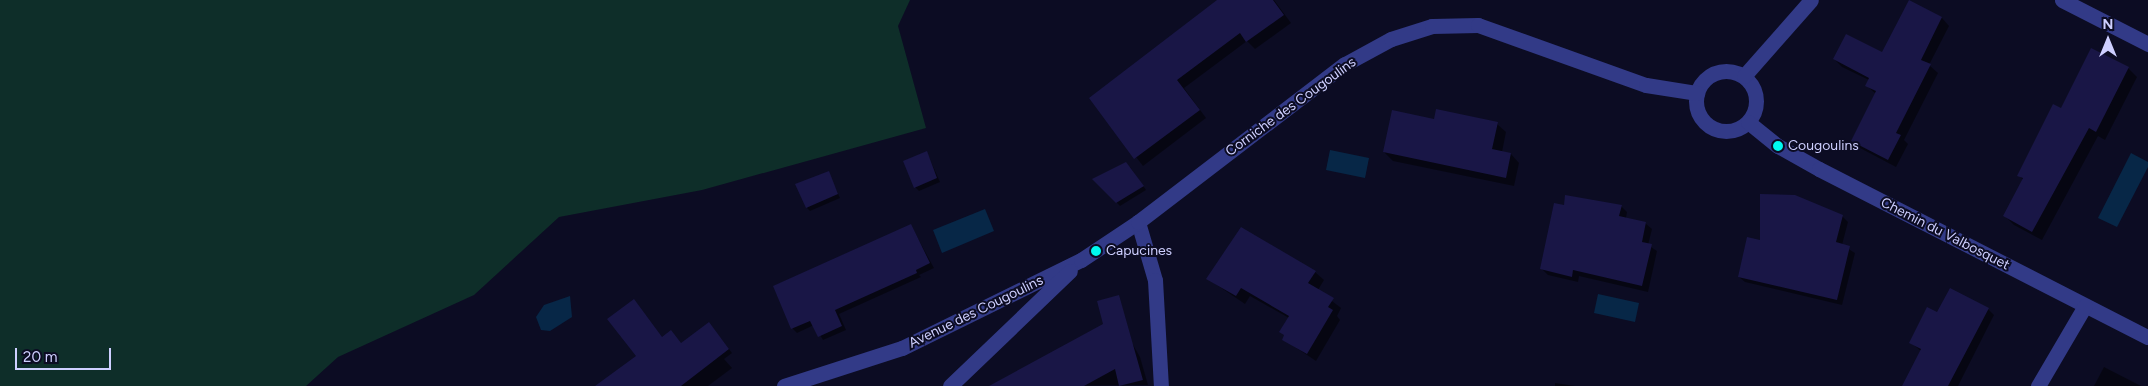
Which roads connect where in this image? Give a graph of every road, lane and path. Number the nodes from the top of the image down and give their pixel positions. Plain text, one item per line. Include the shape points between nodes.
1 (1811, 0) edge
2 (2062, 0) edge
3 (2148, 44) edge
4 (1744, 76) junction
5 (1697, 92) junction
6 (1748, 122) junction
7 (1138, 222) junction
8 (1081, 260) junction
9 (1003, 300) junction
10 (2085, 306) junction
11 (1017, 322) junction
12 (2148, 337) edge
13 (784, 386) edge
14 (950, 386) edge
15 (1162, 386) edge
16 (2038, 386) edge

1 - 4 street
2 - 3 street
4 - 5 street via 1735,72 1716,72 1701,84
4 - 6 street via 1751,84 1756,103
5 - 6 street via 1698,112 1711,127 1730,131
5 - 7 street, Corniche des Cougoulins via 1646,84 1478,25 1432,26 1391,39 1344,64
6 - 10 street, Chemin du Valbosquet via 1778,146 1818,169
7 - 8 street, Corniche des Cougoulins
7 - 15 street via 1155,280
8 - 9 street, Avenue des Cougoulins
8 - 11 street
9 - 11 street
9 - 13 street, Avenue des Cougoulins via 902,348
10 - 12 street, Chemin du Valbosquet
10 - 16 street
11 - 14 street

